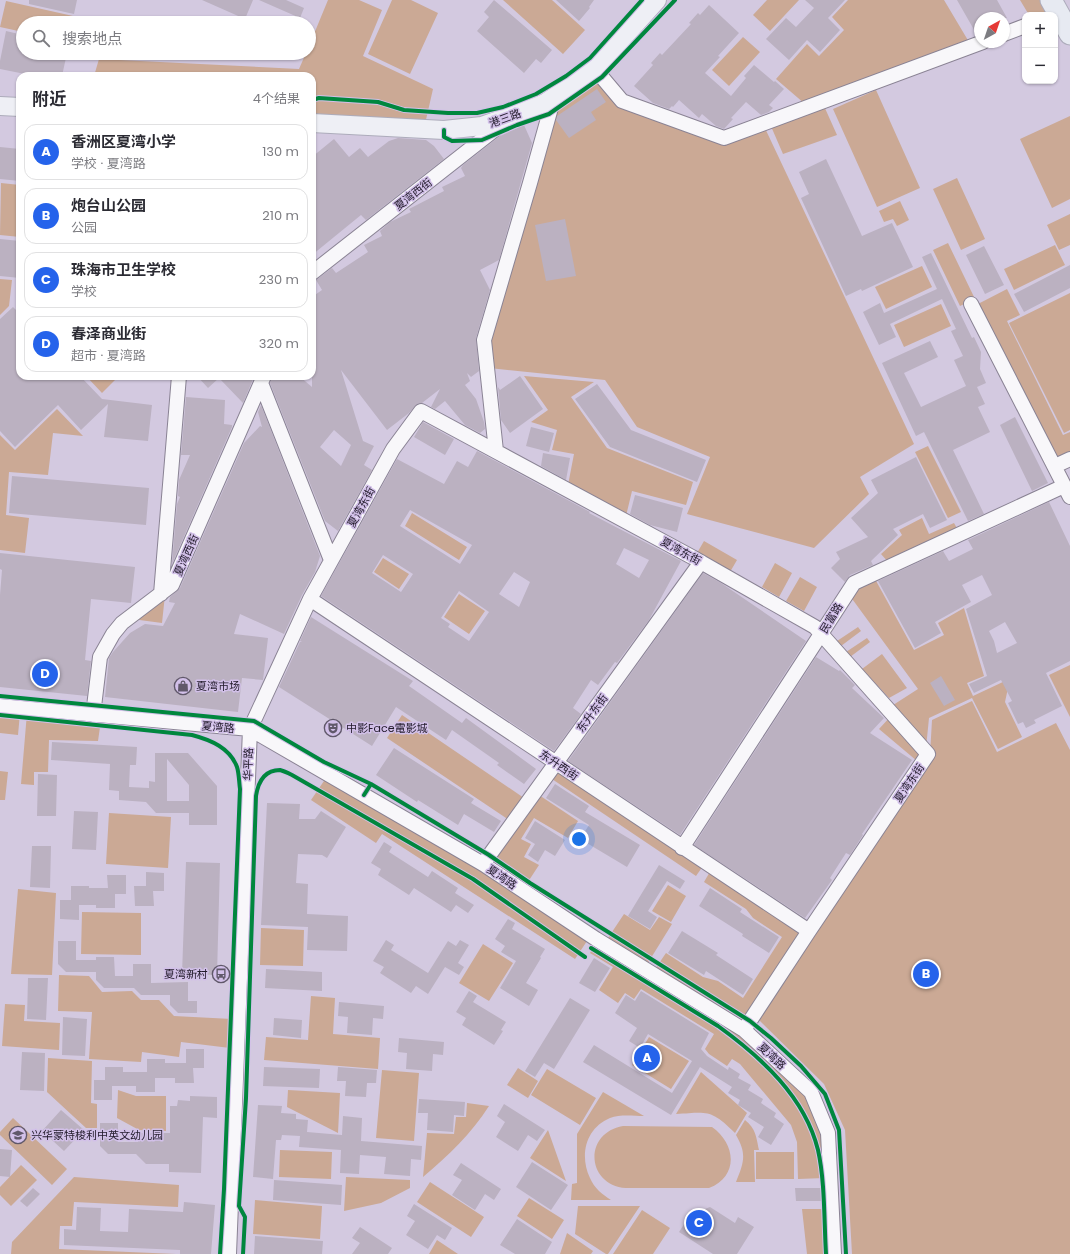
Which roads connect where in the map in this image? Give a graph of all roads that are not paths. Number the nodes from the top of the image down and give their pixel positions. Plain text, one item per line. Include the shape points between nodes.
1 (657, 0) edge
2 (1055, 10) edge
3 (1022, 27) edge
4 (1010, 32) edge
5 (1070, 34) edge
6 (974, 45) edge
7 (595, 69) junction
8 (554, 97) junction
9 (0, 106) edge
10 (16, 107) edge
11 (514, 115) junction
12 (316, 123) edge
13 (316, 270) edge
14 (971, 304) dead end
15 (179, 380) edge
16 (263, 380) edge
17 (496, 451) junction
18 (1070, 459) edge
19 (1054, 466) junction
20 (1067, 491) edge
21 (331, 560) junction
22 (701, 562) junction
23 (161, 594) junction
24 (310, 599) junction
25 (822, 635) junction
26 (0, 706) edge
27 (93, 715) junction
28 (250, 729) junction
29 (556, 763) junction
30 (682, 848) junction
31 (483, 864) junction
32 (809, 932) junction
33 (744, 1030) junction
34 (229, 1254) edge
35 (834, 1254) edge

1 - 7 main road, 港三路
2 - 5 highway
3 - 4 street
6 - 7 street via 724,138 622,101
7 - 8 main road, 港三路
8 - 11 main road, 港三路
8 - 17 street via 484,340
9 - 10 main road
11 - 12 main road, 港三路 via 482,126 444,130
11 - 13 street, 夏湾西街
14 - 19 street
15 - 23 street
16 - 21 street
16 - 23 street, 夏湾西街 via 172,585
17 - 21 street, 夏湾东街 via 421,411 393,449
17 - 22 street, 夏湾东街
18 - 19 street
19 - 20 street
20 - 25 street, 民富路 via 854,583
21 - 24 street, 夏湾东街
22 - 25 street, 夏湾东街 via 815,627
22 - 29 street, 东升东街
23 - 27 street, 夏湾西街 via 122,623 100,658
24 - 28 street, 夏湾东街
24 - 29 street, 东升西街
25 - 30 street, 民富路
25 - 32 street, 夏湾东街 via 928,754
26 - 27 street, 夏湾路
27 - 28 street, 夏湾路
28 - 31 street, 夏湾路
28 - 34 street, 华平路
29 - 30 street, 东升西街
29 - 31 street, 东升东街
30 - 32 street, 东升西街
31 - 33 street, 夏湾路
32 - 33 street, 夏湾东街
33 - 35 street, 夏湾路 via 811,1092 828,1132

